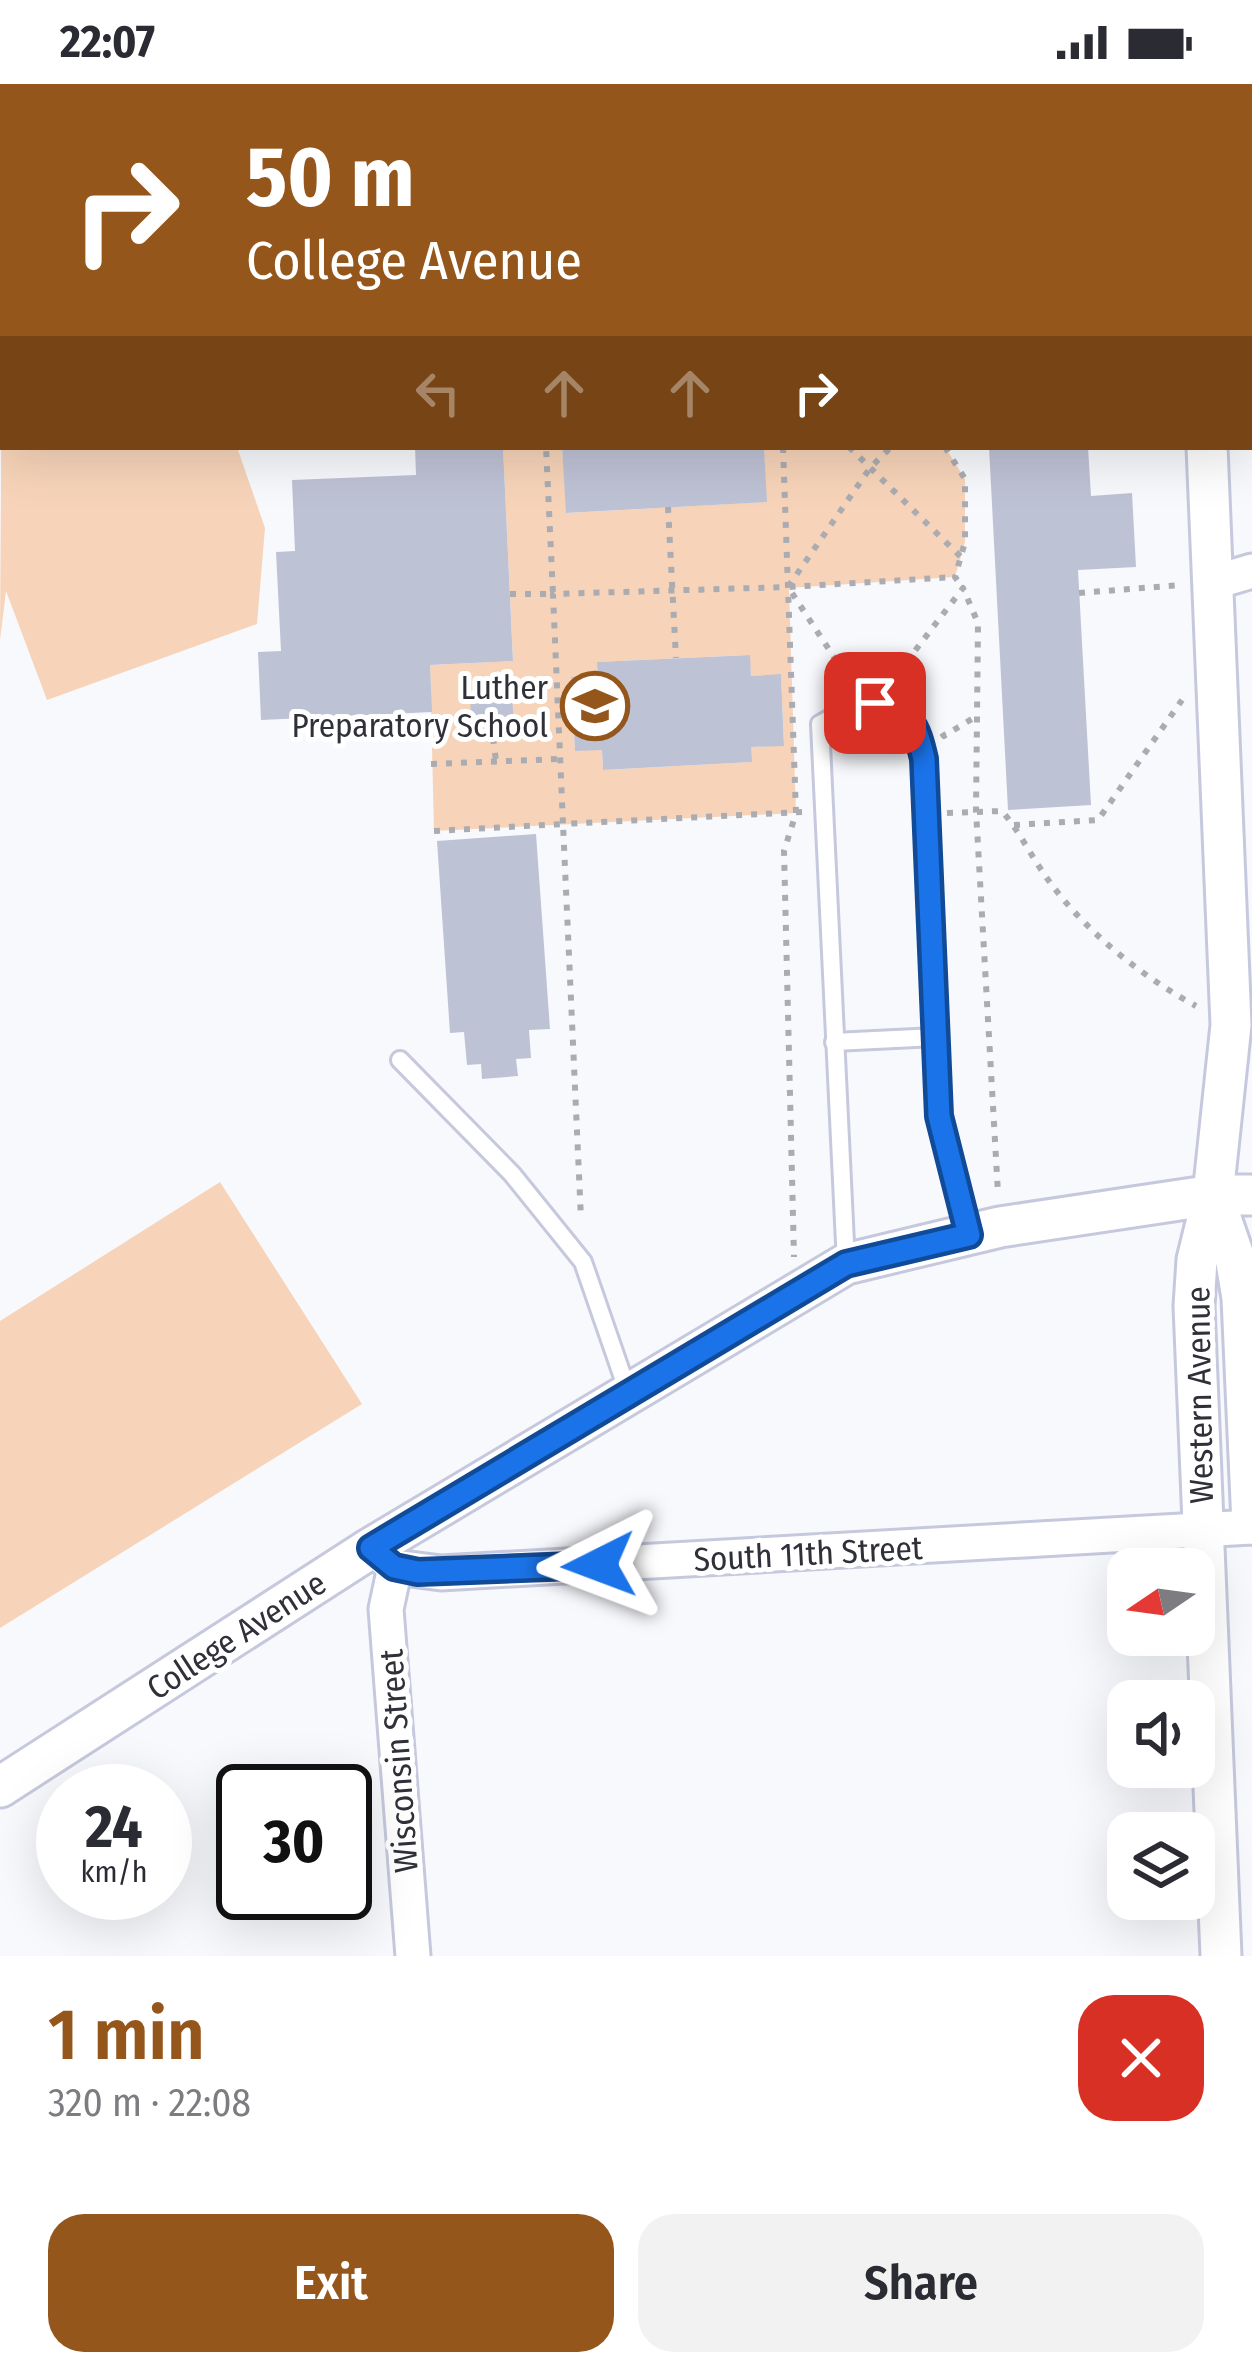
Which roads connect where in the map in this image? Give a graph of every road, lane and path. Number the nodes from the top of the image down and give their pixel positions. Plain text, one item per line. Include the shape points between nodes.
1 (546, 450) edge
2 (783, 450) edge
3 (852, 450) edge
4 (888, 450) edge
5 (948, 450) edge
6 (1208, 450) edge
7 (871, 468) junction
8 (668, 507) dead end
9 (961, 557) junction
10 (955, 577) junction
11 (1233, 577) edge
12 (788, 587) junction
13 (963, 588) junction
14 (674, 591) junction
15 (1079, 593) dead end
16 (553, 594) junction
17 (510, 595) dead end
18 (1217, 651) junction
19 (676, 658) dead end
20 (853, 686) dead end
21 (875, 703) junction
22 (493, 738) dead end
23 (560, 759) junction
24 (496, 761) junction
25 (431, 764) dead end
26 (976, 811) junction
27 (796, 812) junction
28 (926, 815) junction
29 (562, 824) junction
30 (1014, 825) junction
31 (434, 831) dead end
32 (1231, 1025) junction
33 (936, 1037) junction
34 (834, 1042) junction
35 (400, 1060) dead end
36 (1233, 1195) edge
37 (985, 1231) junction
38 (583, 1262) junction
39 (846, 1264) junction
40 (795, 1292) junction
41 (628, 1393) junction
42 (1252, 1526) edge
43 (1202, 1530) junction
44 (383, 1557) junction
45 (0, 1787) edge
46 (413, 1956) edge
47 (1221, 1956) edge

1 - 16 path
2 - 12 path
3 - 7 path
4 - 7 path
5 - 9 path via 965,479
6 - 11 street, Western Avenue
7 - 9 path
7 - 12 path
8 - 14 path
9 - 10 path
10 - 12 path
10 - 13 path
11 - 15 path
11 - 18 street, Western Avenue
12 - 14 path
12 - 20 path
12 - 27 path
13 - 21 path
13 - 26 path via 978,623
14 - 16 path
14 - 19 path
16 - 17 path
16 - 23 path
18 - 30 path via 1098,820
18 - 32 street, Western Avenue
21 - 28 lane via 899,710 917,729
21 - 34 lane via 850,706 820,724
22 - 24 path
23 - 24 path
23 - 29 path
24 - 25 path
26 - 28 path
26 - 30 path via 1002,811
26 - 37 path
27 - 29 path
27 - 40 path via 784,851
28 - 33 lane
29 - 31 path
29 - 38 path
30 - 32 path via 1089,928 1168,990
32 - 36 street, Western Avenue
33 - 34 lane
33 - 37 lane via 939,1116
34 - 39 lane
35 - 38 lane via 512,1174
36 - 37 street, College Avenue
36 - 42 street, Western Avenue
36 - 43 street, Western Avenue via 1197,1260
37 - 39 street, College Avenue
38 - 41 lane
39 - 40 street, College Avenue
40 - 41 street, College Avenue
41 - 44 street, College Avenue
42 - 43 street, South 11th Street
43 - 44 street, South 11th Street via 506,1571 441,1573
43 - 47 street, Western Avenue
44 - 45 street, College Avenue
44 - 46 street, Wisconsin Street

